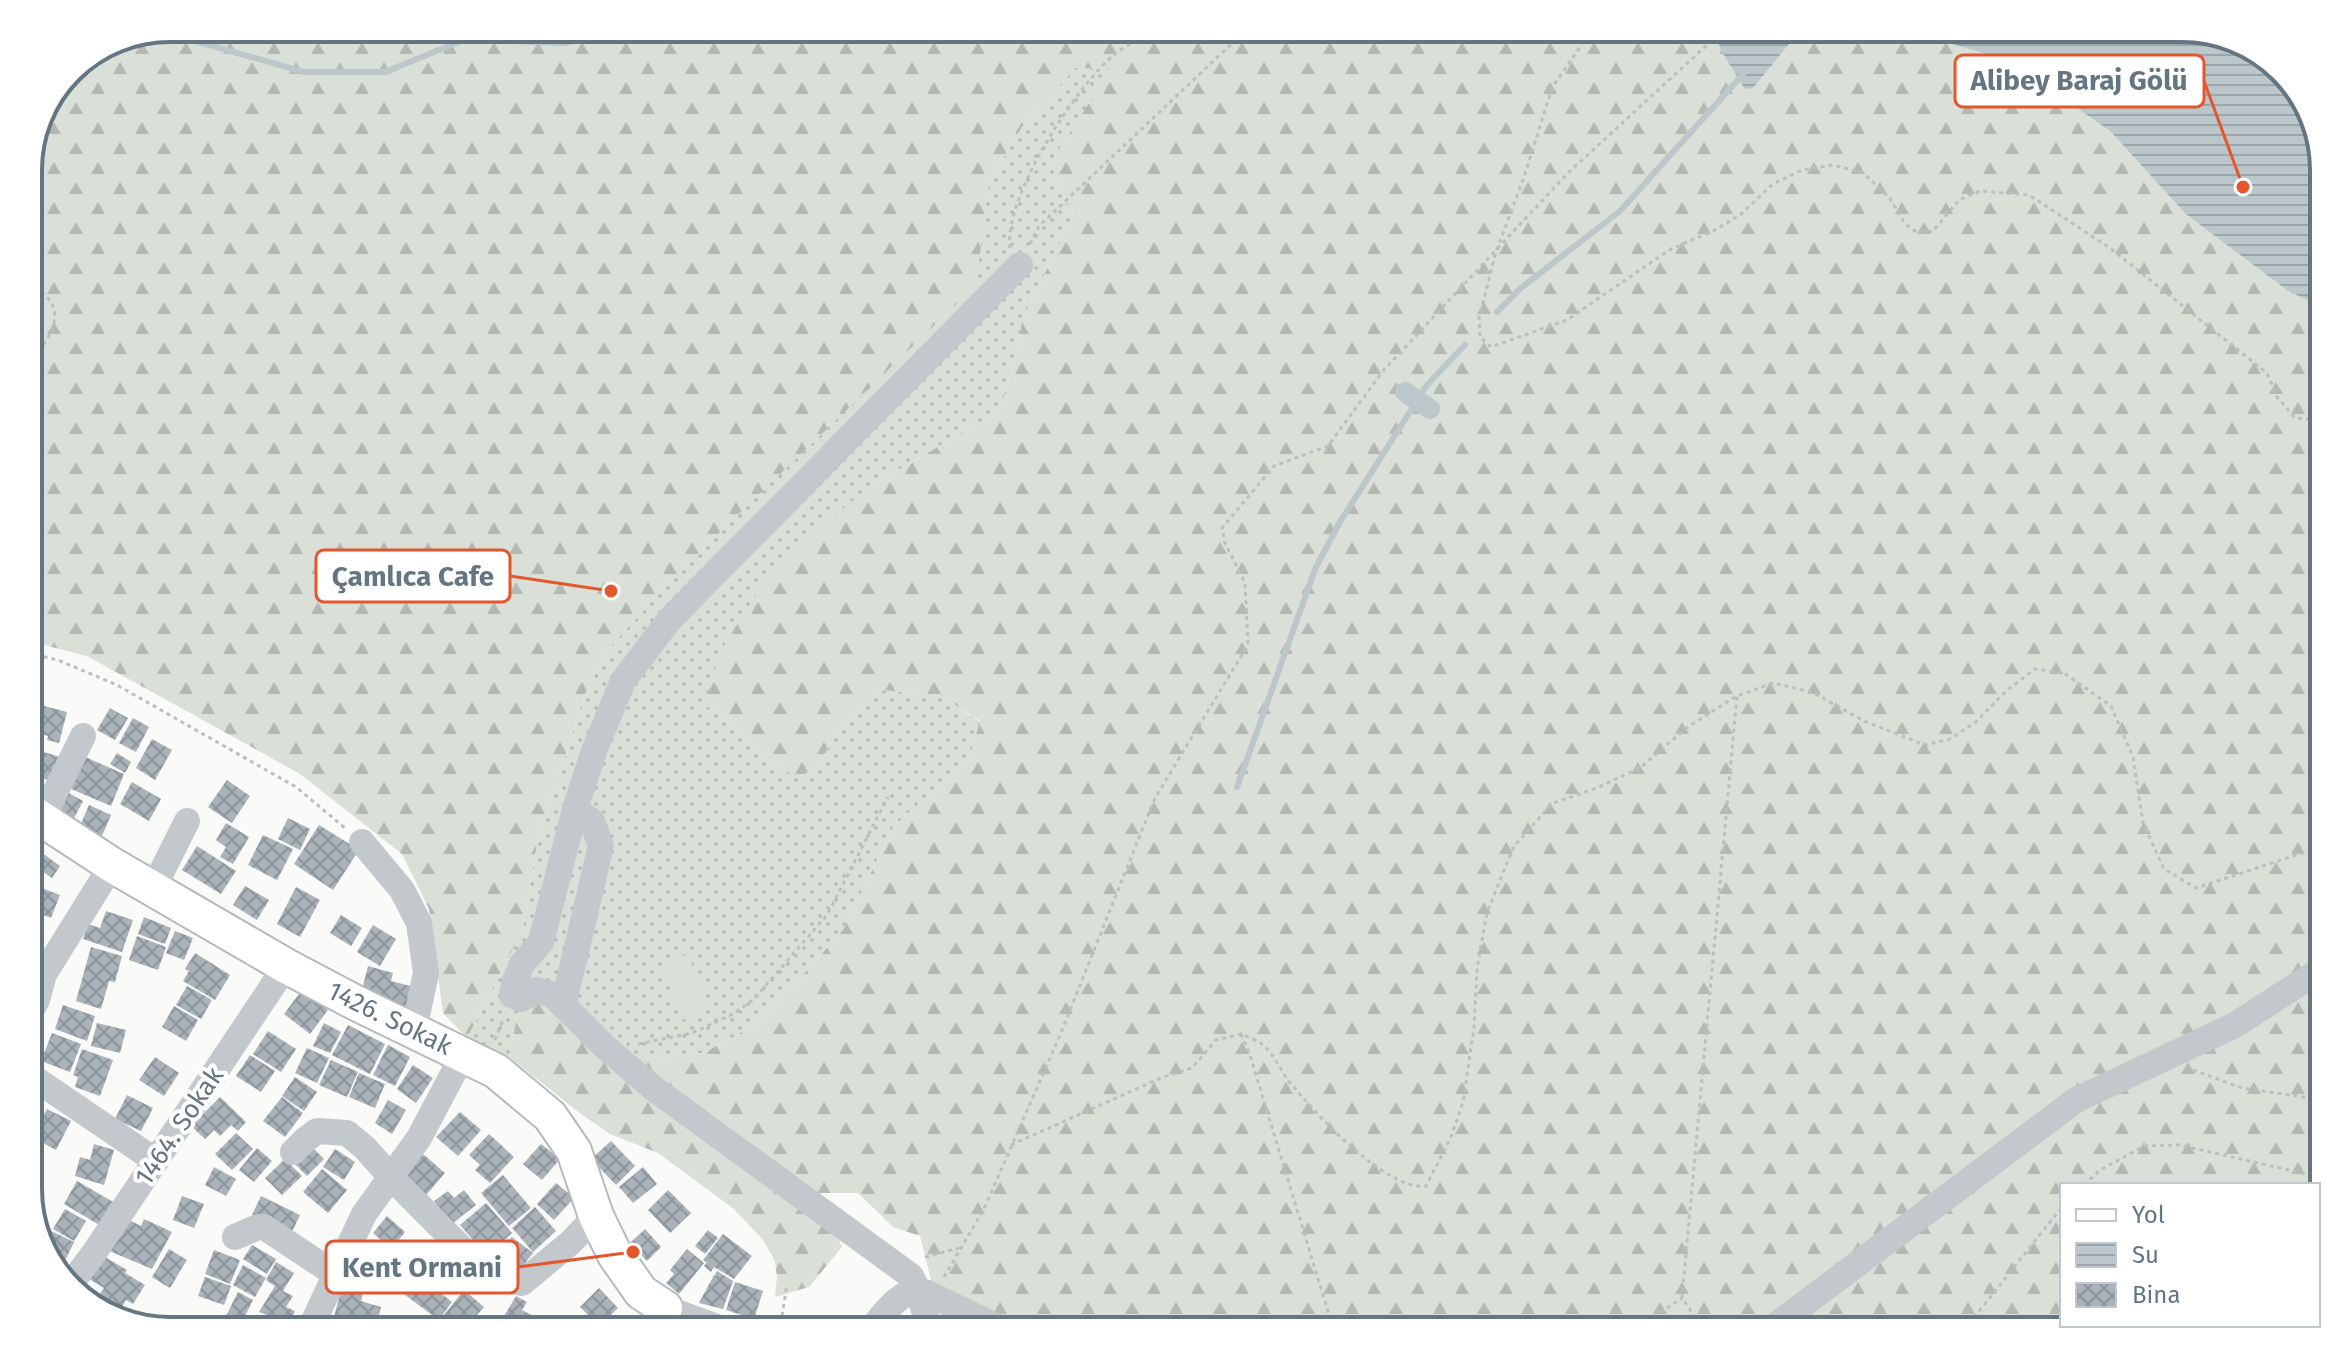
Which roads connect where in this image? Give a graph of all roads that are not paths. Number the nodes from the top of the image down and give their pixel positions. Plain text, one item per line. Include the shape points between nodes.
1 (1020, 265) road end
2 (83, 736) dead end
3 (42, 803) edge
4 (575, 809) junction
5 (42, 820) edge
6 (187, 821) dead end
7 (362, 842) road end
8 (112, 865) junction
9 (153, 889) junction
10 (42, 956) edge
11 (286, 966) junction
12 (2310, 977) edge
13 (563, 1006) junction
14 (414, 1030) junction
15 (475, 1060) junction
16 (42, 1084) edge
17 (293, 1152) dead end
18 (156, 1161) junction
19 (391, 1177) junction
20 (596, 1216) junction
21 (235, 1237) dead end
22 (335, 1274) junction
23 (76, 1277) edge
24 (926, 1293) junction
25 (315, 1317) edge
26 (654, 1317) edge
27 (882, 1317) edge
28 (929, 1317) edge
29 (977, 1317) edge
30 (1787, 1317) edge

1 - 4 street via 670,619 623,681
2 - 3 street
4 - 13 street via 592,821 601,846
4 - 13 street via 541,942 522,964 512,995 521,999 536,990 553,995
5 - 8 main road, 1426. Sokak
6 - 9 street
7 - 14 street via 402,890 419,923 426,973
8 - 9 main road, 1426. Sokak
8 - 10 street
9 - 11 main road, 1426. Sokak
11 - 14 main road, 1426. Sokak
11 - 18 street, 1464. Sokak
12 - 30 street via 2235,1025 2076,1100
13 - 24 street via 653,1088 911,1276
14 - 15 main road, 1426. Sokak
15 - 19 street
15 - 20 main road, 1426. Sokak via 550,1116 574,1151
16 - 18 street
17 - 19 street via 317,1131 347,1133
18 - 23 street, 1464. Sokak
19 - 20 street via 489,1276 508,1281 522,1283
19 - 22 street via 364,1214
20 - 26 main road, 1426. Sokak
21 - 22 street via 264,1227
22 - 25 street
24 - 27 street via 908,1293
24 - 28 street
24 - 29 street

